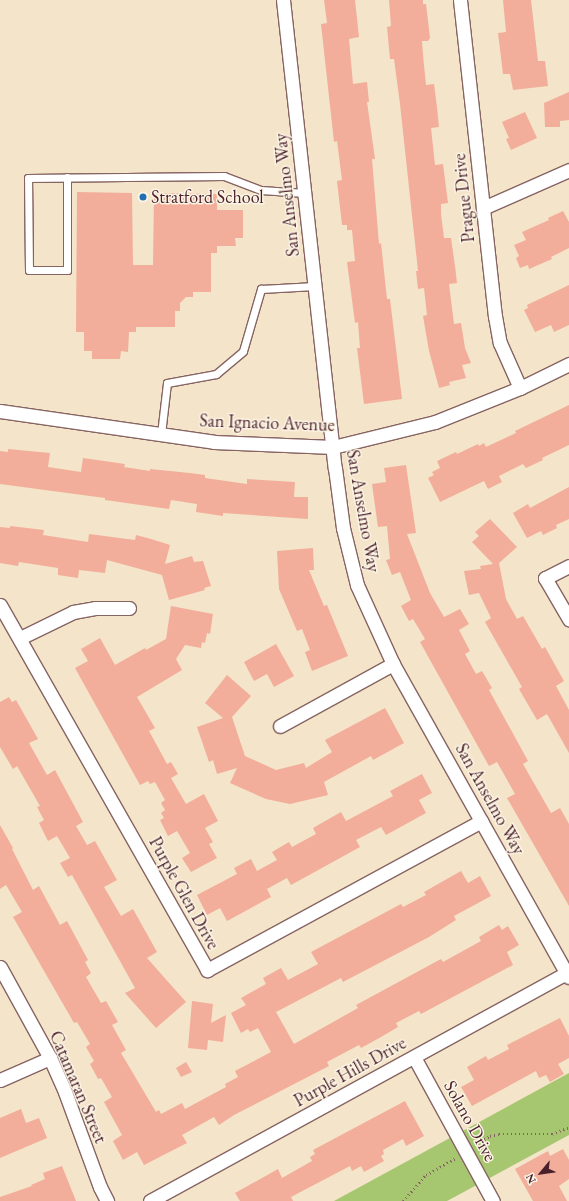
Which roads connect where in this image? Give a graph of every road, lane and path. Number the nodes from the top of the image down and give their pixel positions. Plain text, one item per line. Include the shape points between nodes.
1 (283, 0) edge
2 (460, 0) edge
3 (569, 170) edge
4 (67, 178) junction
5 (305, 194) junction
6 (483, 208) junction
7 (315, 286) junction
8 (569, 364) edge
9 (520, 388) junction
10 (0, 411) edge
11 (161, 434) junction
12 (333, 447) junction
13 (569, 566) edge
14 (0, 605) edge
15 (129, 608) dead end
16 (569, 619) edge
17 (20, 638) junction
18 (393, 664) junction
19 (280, 726) dead end
20 (481, 821) junction
21 (0, 967) edge
22 (568, 975) edge
23 (414, 1057) junction
24 (50, 1058) junction
25 (0, 1080) edge
26 (107, 1201) edge
27 (150, 1201) edge
28 (493, 1201) edge

1 - 5 street, San Anselmo Way
2 - 6 street, Prague Drive
3 - 6 street
4 - 4 lane via 28,178 29,270 67,270
4 - 5 lane via 224,176 261,190
5 - 7 street, San Anselmo Way
6 - 9 street, Prague Drive via 500,343
7 - 11 lane via 261,289 243,351 216,374 167,383
7 - 12 street, San Anselmo Way
8 - 9 street, San Ignacio Avenue
9 - 12 street, San Ignacio Avenue via 435,422
10 - 11 street, San Ignacio Avenue
11 - 12 street, San Ignacio Avenue via 214,442
12 - 18 street, San Anselmo Way via 343,528 358,585
13 - 16 street via 545,578
14 - 17 street, Purple Glen Drive
15 - 17 street via 96,608 73,612
17 - 20 street, Purple Glen Drive via 207,970
18 - 19 street
18 - 20 street, San Anselmo Way
20 - 22 street, San Anselmo Way
21 - 24 street, Catamaran Street
22 - 23 street, Purple Hills Drive
23 - 27 street, Purple Hills Drive
23 - 28 street, Solano Drive
24 - 25 street
24 - 26 street, Catamaran Street

